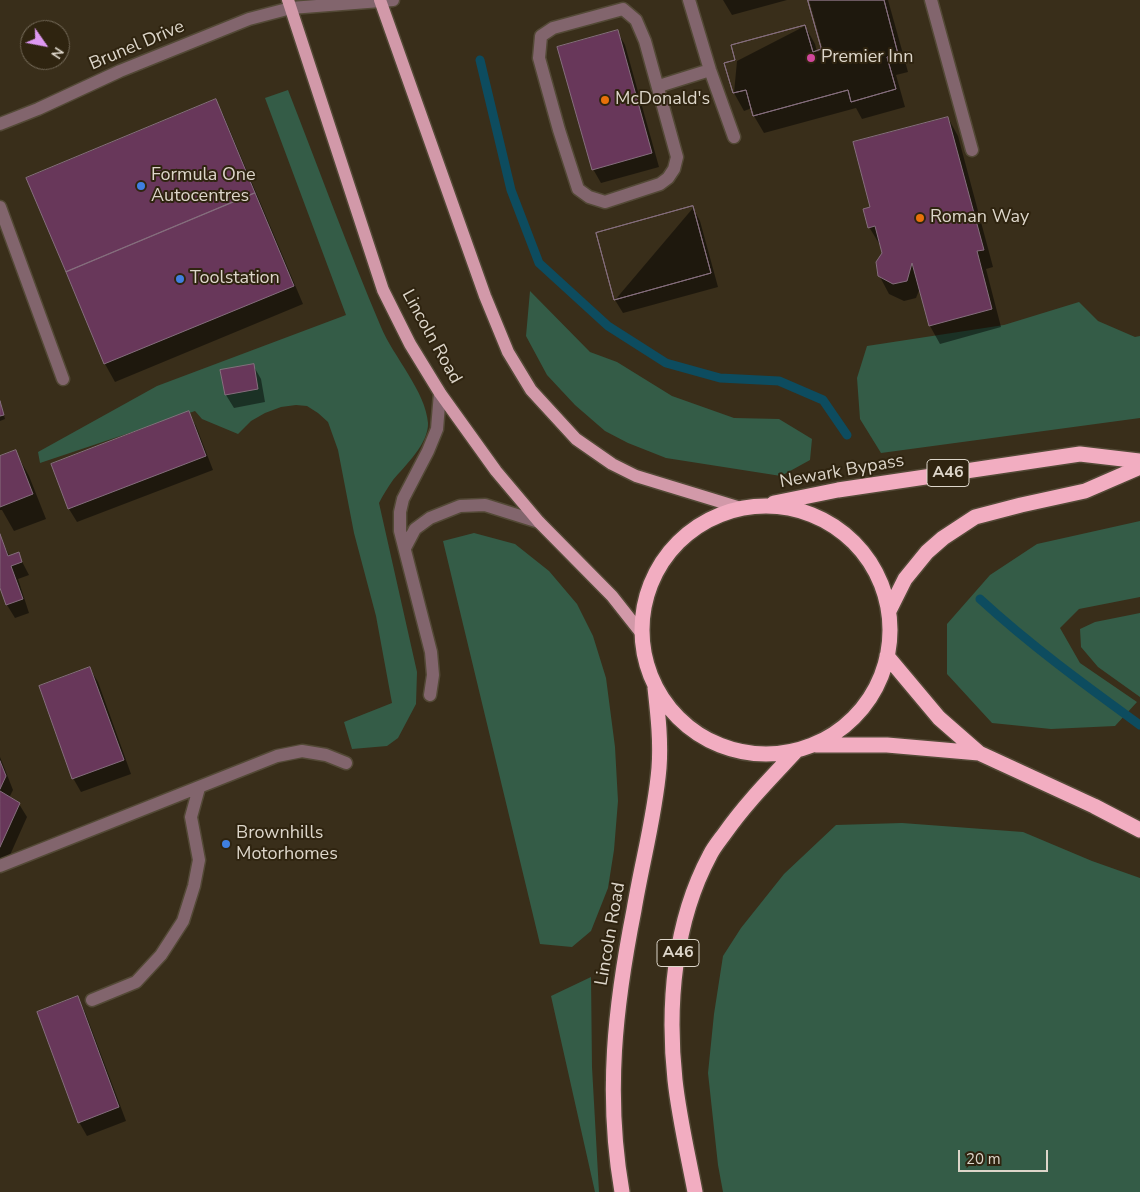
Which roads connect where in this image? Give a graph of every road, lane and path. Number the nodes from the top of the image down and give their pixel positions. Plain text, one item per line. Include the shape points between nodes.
1 (689, 0) edge
2 (931, 0) edge
3 (385, 1) edge
4 (289, 4) edge
5 (710, 70) junction
6 (659, 86) junction
7 (0, 124) edge
8 (734, 137) dead end
9 (972, 150) dead end
10 (0, 207) edge
11 (63, 379) dead end
12 (440, 393) junction
13 (1140, 461) edge
14 (1140, 468) edge
15 (751, 508) junction
16 (539, 522) junction
17 (405, 548) junction
18 (889, 611) junction
19 (642, 634) junction
20 (887, 656) junction
21 (654, 683) junction
22 (430, 695) dead end
23 (804, 748) junction
24 (979, 753) junction
25 (346, 763) dead end
26 (198, 788) junction
27 (1140, 830) edge
28 (0, 866) edge
29 (92, 1000) dead end
30 (622, 1192) edge
31 (695, 1192) edge

1 - 5 street
2 - 9 street
3 - 4 street, Brunel Drive
3 - 15 main road via 485,296 508,352 531,390 576,439 612,464 636,476
4 - 7 street, Brunel Drive via 120,71
4 - 12 main road, Lincoln Road via 383,290 410,344
5 - 6 street
5 - 8 street
6 - 6 street via 677,157 674,169 660,184 605,202 589,197 578,189 559,130 539,58 542,36 553,28 622,10 636,20
10 - 11 street
12 - 16 main road, Lincoln Road via 496,471
12 - 17 street via 437,429 401,506 400,531
13 - 15 highway, Newark Bypass / A46 via 1080,454 838,490
14 - 18 highway via 1085,491 975,517 926,552 905,578
15 - 18 highway via 783,508 807,514 823,520 850,539 872,564
15 - 19 highway via 728,513 700,526 665,559 650,587
16 - 17 street via 485,505 460,506 430,518 415,529
16 - 19 main road, Lincoln Road via 612,596
17 - 22 street via 431,652 433,676
18 - 20 highway
19 - 21 highway
20 - 23 highway via 878,685 851,722 826,739
20 - 24 highway via 939,718
21 - 23 highway via 679,718 714,743 755,754 784,753
21 - 30 highway, Lincoln Road via 660,730 659,768 620,988 613,1053 613,1117
23 - 24 highway via 887,745
23 - 31 highway, A46 via 740,811 710,853 691,896 684,924 671,1029 675,1082
24 - 27 highway
25 - 26 street via 302,751 277,756
26 - 28 street
26 - 29 street via 191,817 199,860 183,921 161,955 136,982

